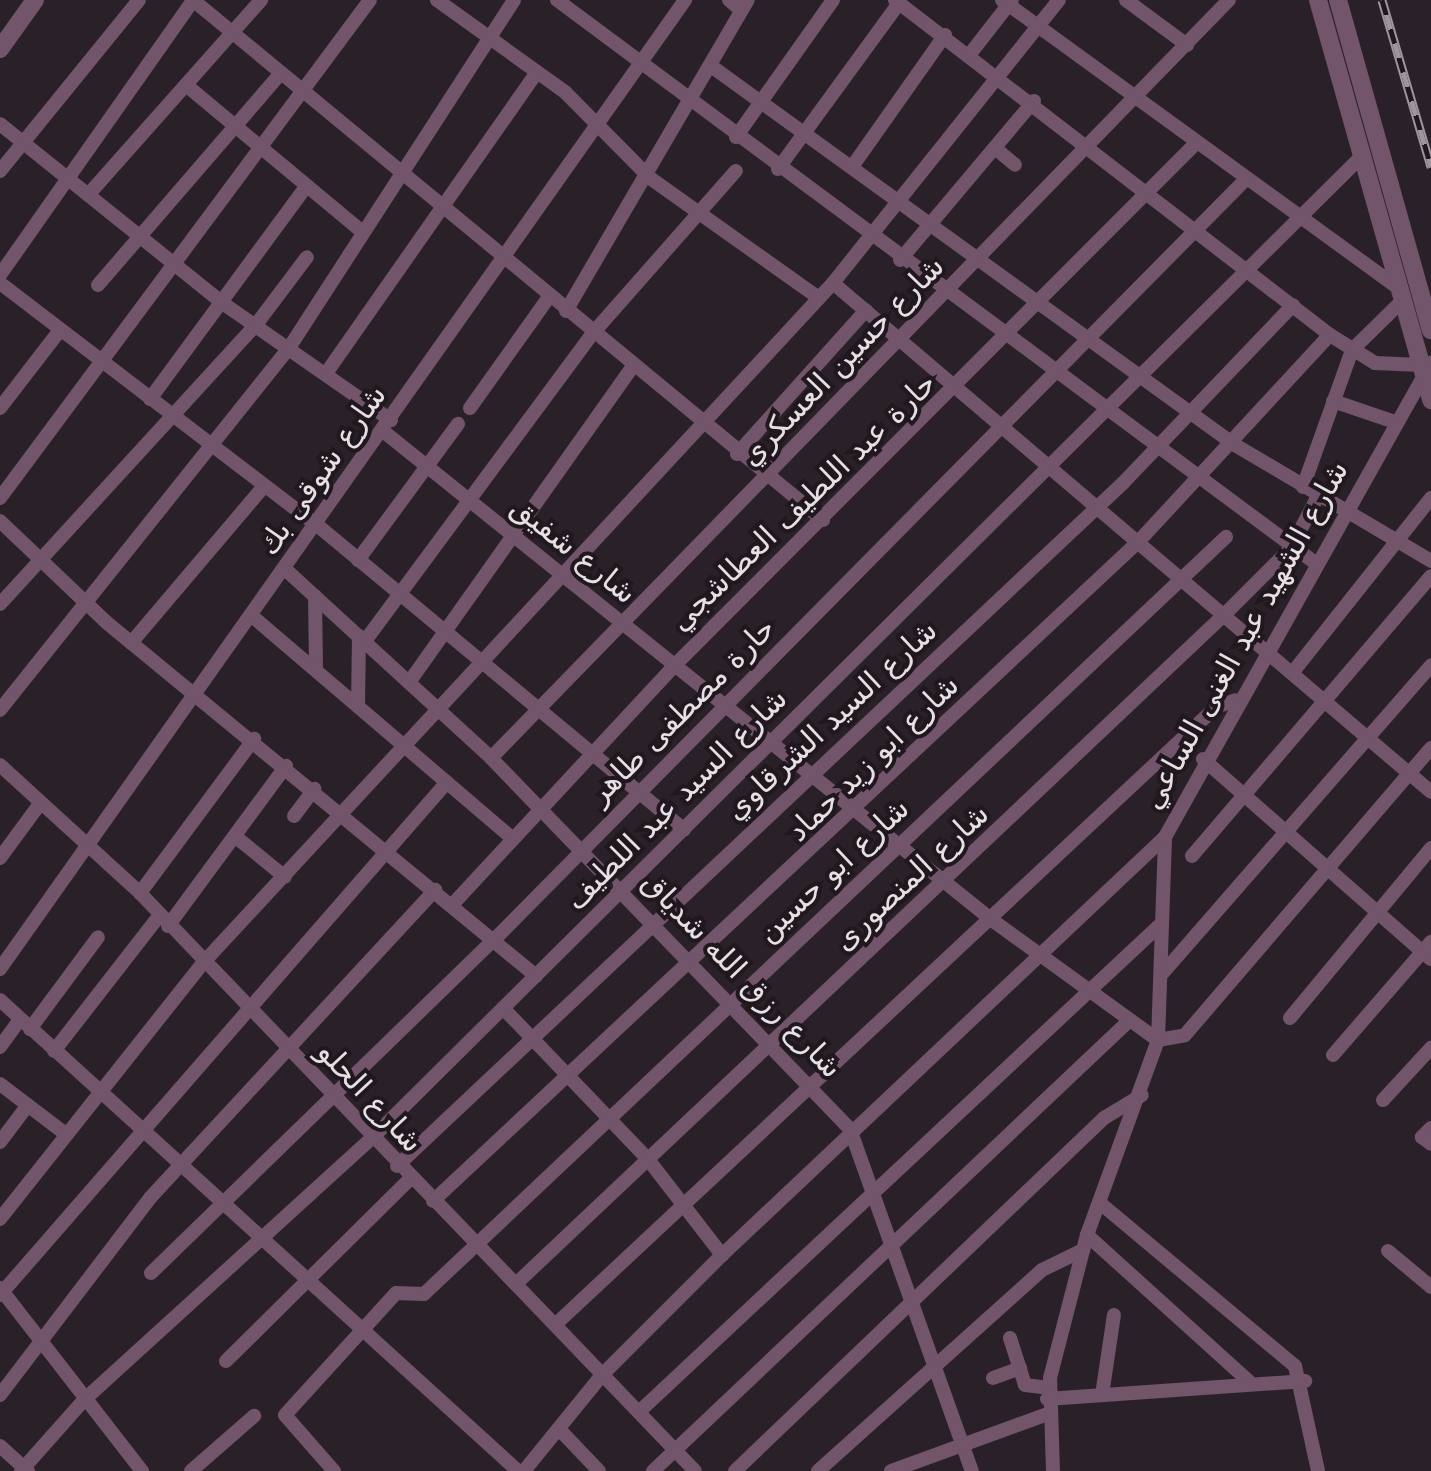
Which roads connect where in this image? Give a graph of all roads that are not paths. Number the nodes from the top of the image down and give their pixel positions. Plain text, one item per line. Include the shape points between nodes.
1 (35, 0) edge
2 (139, 0) edge
3 (193, 0) edge
4 (261, 0) edge
5 (370, 0) edge
6 (437, 0) edge
7 (514, 0) edge
8 (558, 0) edge
9 (685, 0) edge
10 (833, 0) edge
11 (1058, 0) edge
12 (1126, 0) edge
13 (1229, 0) edge
14 (1318, 0) edge
15 (1338, 0) edge
16 (897, 1) edge
17 (1007, 2) edge
18 (739, 3) edge
19 (1038, 26) junction
20 (232, 32) junction
21 (944, 35) junction
22 (488, 37) junction
23 (1187, 45) junction
24 (0, 49) edge
25 (970, 54) junction
26 (640, 66) junction
27 (710, 66) junction
28 (536, 72) junction
29 (280, 74) junction
30 (999, 75) junction
31 (186, 85) junction
32 (302, 92) junction
33 (1138, 99) junction
34 (761, 100) junction
35 (1034, 101) junction
36 (690, 103) junction
37 (0, 124) edge
38 (234, 126) junction
39 (597, 128) junction
40 (806, 131) junction
41 (736, 138) junction
42 (23, 142) junction
43 (1196, 143) junction
44 (1091, 146) junction
45 (260, 148) junction
46 (995, 148) junction
47 (1362, 156) junction
48 (854, 164) junction
49 (1015, 164) dead end
50 (778, 169) junction
51 (0, 171) edge
52 (395, 172) junction
53 (736, 172) dead end
54 (66, 178) junction
55 (650, 178) junction
56 (1245, 180) junction
57 (306, 186) junction
58 (1149, 192) junction
59 (88, 195) junction
60 (901, 197) junction
61 (441, 208) junction
62 (699, 215) junction
63 (1298, 216) junction
64 (933, 221) junction
65 (360, 230) junction
66 (1199, 231) junction
67 (136, 234) junction
68 (869, 237) junction
69 (307, 256) dead end
70 (982, 258) junction
71 (504, 260) junction
72 (900, 260) junction
73 (174, 264) junction
74 (1246, 268) junction
75 (0, 275) edge
76 (833, 283) junction
77 (0, 284) edge
78 (98, 285) dead end
79 (945, 294) junction
80 (1401, 294) junction
81 (549, 297) junction
82 (819, 298) junction
83 (222, 302) junction
84 (1044, 303) junction
85 (1292, 304) junction
86 (866, 310) junction
87 (566, 311) junction
88 (256, 326) junction
89 (60, 330) junction
90 (1431, 330) edge
91 (593, 333) junction
92 (1330, 335) junction
93 (901, 340) junction
94 (1094, 340) junction
95 (1008, 341) junction
96 (289, 348) junction
97 (1352, 350) junction
98 (102, 362) junction
99 (633, 366) junction
100 (1425, 367) edge
101 (327, 372) junction
102 (1138, 374) junction
103 (1057, 376) junction
104 (960, 388) junction
105 (150, 399) junction
106 (1431, 400) edge
107 (1333, 401) junction
108 (0, 408) edge
109 (470, 408) dead end
110 (1101, 410) junction
111 (1192, 414) junction
112 (170, 415) junction
113 (1395, 422) junction
114 (458, 424) dead end
115 (704, 425) junction
116 (1005, 425) junction
117 (387, 426) junction
118 (1235, 445) junction
119 (211, 447) junction
120 (1156, 450) junction
121 (737, 454) junction
122 (1050, 465) junction
123 (427, 466) junction
124 (766, 478) junction
125 (1199, 481) junction
126 (264, 486) junction
127 (1303, 486) junction
128 (1318, 496) junction
129 (0, 498) edge
130 (1431, 498) edge
131 (470, 500) junction
132 (1099, 506) junction
133 (1344, 512) junction
134 (823, 520) junction
135 (0, 521) edge
136 (316, 525) junction
137 (513, 535) junction
138 (1226, 537) dead end
139 (1397, 541) junction
140 (1139, 542) junction
141 (1291, 548) junction
142 (37, 556) junction
143 (358, 560) junction
144 (1431, 561) edge
145 (1314, 562) junction
146 (285, 569) junction
147 (1431, 576) edge
148 (566, 577) junction
149 (1182, 579) junction
150 (316, 596) junction
151 (399, 596) junction
152 (81, 600) junction
153 (0, 604) edge
154 (1225, 614) junction
155 (252, 616) junction
156 (623, 626) junction
157 (443, 634) junction
158 (362, 638) junction
159 (132, 643) junction
160 (1265, 646) junction
161 (1431, 664) edge
162 (485, 666) junction
163 (674, 666) junction
164 (316, 670) junction
165 (1293, 672) junction
166 (410, 681) junction
167 (198, 692) junction
168 (1236, 700) junction
169 (1325, 700) junction
170 (358, 706) junction
171 (725, 707) junction
172 (0, 710) edge
173 (539, 710) junction
174 (444, 712) junction
175 (1368, 738) junction
176 (254, 739) junction
177 (772, 744) junction
178 (407, 748) junction
179 (1431, 748) edge
180 (592, 754) junction
181 (491, 758) junction
182 (1204, 759) junction
183 (0, 765) edge
184 (286, 766) junction
185 (1408, 774) junction
186 (812, 777) junction
187 (447, 782) junction
188 (314, 790) junction
189 (1431, 792) edge
190 (640, 793) junction
191 (1244, 795) junction
192 (39, 805) junction
193 (542, 808) junction
194 (857, 812) junction
195 (342, 813) junction
196 (294, 816) dead end
197 (684, 830) junction
198 (1286, 832) junction
199 (236, 837) junction
200 (1165, 837) junction
201 (514, 839) junction
202 (87, 845) junction
203 (900, 846) junction
204 (1431, 848) edge
205 (584, 850) junction
206 (388, 851) junction
207 (1192, 856) dead end
208 (0, 858) edge
209 (1328, 870) junction
210 (285, 877) junction
211 (946, 884) junction
212 (435, 890) junction
213 (624, 890) junction
214 (140, 892) junction
215 (452, 905) junction
216 (1378, 912) junction
217 (992, 920) junction
218 (164, 921) junction
219 (1162, 922) junction
220 (655, 923) junction
221 (98, 937) dead end
222 (494, 940) junction
223 (1428, 951) edge
224 (1042, 956) junction
225 (202, 964) junction
226 (695, 964) junction
227 (0, 969) edge
228 (1162, 975) junction
229 (536, 976) junction
230 (1089, 990) junction
231 (0, 1000) edge
232 (731, 1002) junction
233 (503, 1008) junction
234 (251, 1009) junction
235 (1290, 1018) dead end
236 (1130, 1020) junction
237 (25, 1024) junction
238 (531, 1040) junction
239 (1158, 1040) junction
240 (770, 1043) junction
241 (0, 1047) edge
242 (1431, 1048) edge
243 (288, 1049) junction
244 (54, 1051) junction
245 (1333, 1056) dead end
246 (565, 1079) junction
247 (0, 1084) edge
248 (812, 1087) junction
249 (94, 1089) junction
250 (1142, 1095) junction
251 (333, 1099) junction
252 (1384, 1100) dead end
253 (28, 1105) junction
254 (610, 1118) junction
255 (138, 1129) junction
256 (850, 1129) junction
257 (63, 1132) junction
258 (3, 1133) edge
259 (372, 1138) junction
260 (647, 1158) junction
261 (188, 1165) junction
262 (397, 1166) junction
263 (409, 1180) junction
264 (875, 1189) junction
265 (225, 1199) junction
266 (433, 1201) junction
267 (1100, 1203) junction
268 (682, 1209) junction
269 (0, 1220) edge
270 (269, 1237) junction
271 (474, 1239) junction
272 (1085, 1242) junction
273 (895, 1244) junction
274 (1388, 1251) dead end
275 (722, 1255) junction
276 (152, 1273) dead end
277 (310, 1277) junction
278 (519, 1281) junction
279 (1431, 1286) edge
280 (1, 1291) edge
281 (915, 1299) junction
282 (1114, 1315) dead end
283 (556, 1324) junction
284 (366, 1328) junction
285 (1010, 1338) dead end
286 (42, 1342) junction
287 (226, 1361) dead end
288 (940, 1363) junction
289 (1020, 1368) junction
290 (602, 1375) junction
291 (993, 1378) dead end
292 (1305, 1380) junction
293 (1252, 1384) junction
294 (0, 1395) edge
295 (1102, 1395) junction
296 (85, 1399) junction
297 (1048, 1400) junction
298 (640, 1410) junction
299 (254, 1416) dead end
300 (559, 1429) junction
301 (966, 1443) junction
302 (0, 1446) edge
303 (676, 1449) junction
304 (25, 1470) edge
305 (140, 1470) edge
306 (525, 1470) edge
307 (192, 1471) edge
308 (334, 1471) edge
309 (600, 1471) edge
310 (653, 1471) edge
311 (695, 1471) edge
312 (735, 1471) edge
313 (818, 1471) edge
314 (891, 1471) edge
315 (972, 1471) edge
316 (1052, 1471) edge
317 (1318, 1471) edge

1 - 24 street
2 - 42 street
3 - 20 street
3 - 54 street
4 - 20 street
5 - 32 street
6 - 22 street
7 - 22 street
8 - 26 street
9 - 26 street, شارع شوقى بك
10 - 34 street
11 - 19 street
12 - 23 street
13 - 23 street, شارع حسين العسكري
14 - 47 street
15 - 90 street
16 - 21 street
16 - 40 street
17 - 19 street
17 - 25 street
18 - 27 street
19 - 30 street
19 - 33 street
20 - 29 street
20 - 31 street
21 - 25 street
21 - 48 street
22 - 28 street
22 - 52 street
23 - 33 street, شارع حسين العسكري
25 - 30 street
26 - 36 street
26 - 39 street, شارع شوقى بك
27 - 34 street
27 - 36 street
28 - 39 street
28 - 61 street
29 - 32 street
29 - 38 street
30 - 35 street
30 - 60 street
31 - 38 street
31 - 59 street
32 - 45 street
32 - 52 street
33 - 43 street
33 - 44 street, شارع حسين العسكري
34 - 40 street
34 - 41 street
35 - 44 street
35 - 46 street
36 - 41 street
36 - 55 street
37 - 42 street, شارع شفيق
38 - 45 street
38 - 67 street
39 - 55 street
39 - 71 street, شارع شوقى بك
40 - 48 street
40 - 50 street
41 - 50 street
42 - 51 street
42 - 54 street, شارع شفيق
43 - 56 street
43 - 58 street, حارة عبد اللطيف العطاشجي
44 - 58 street
44 - 70 street, شارع حسين العسكري
45 - 57 street
45 - 73 street
46 - 49 street
46 - 64 street
47 - 63 street, شارع السيد عبد اللطيف
47 - 80 street
48 - 60 street
50 - 68 street
52 - 61 street
52 - 65 street
53 - 62 street
54 - 59 street, شارع شفيق
54 - 75 street
55 - 62 street
55 - 87 street
56 - 63 street
56 - 66 street, حارة مصطفى طاهر
57 - 65 street
57 - 83 street
58 - 66 street
58 - 84 street, حارة عبد اللطيف العطاشجي
59 - 67 street, شارع شفيق
60 - 64 street
60 - 68 street
61 - 71 street
61 - 101 street
62 - 82 street
62 - 91 street
63 - 74 street, شارع السيد عبد اللطيف
63 - 80 street
64 - 70 street
64 - 72 street
65 - 96 street
66 - 74 street
66 - 94 street, حارة مصطفى طاهر
67 - 73 street, شارع شفيق
67 - 78 street
68 - 72 street
68 - 76 street
69 - 88 street
70 - 79 street, شارع حسين العسكري
70 - 84 street
71 - 81 street
71 - 117 street, شارع شوقى بك
72 - 79 street
73 - 83 street, شارع شفيق
73 - 98 street
74 - 85 street
74 - 102 street, شارع السيد عبد اللطيف
76 - 82 street
76 - 86 street
77 - 89 street
79 - 93 street, شارع حسين العسكري
79 - 95 street
80 - 97 street
80 - 100 street
81 - 87 street
81 - 109 street
82 - 115 street
83 - 88 street, شارع شفيق
83 - 105 street
84 - 94 street
84 - 95 street, حارة عبد اللطيف العطاشجي
85 - 92 street
85 - 111 street, شارع السيد الشرقاوي
86 - 93 street
86 - 121 street
87 - 91 street
88 - 96 street, شارع شفيق
88 - 112 street
89 - 98 street
89 - 108 street
91 - 99 street
91 - 131 street
92 - 97 street
92 - 118 street, شارع ابو زيد حماد
93 - 104 street
93 - 124 street, شارع حسين العسكري
94 - 102 street
94 - 103 street, حارة مصطفى طاهر
95 - 103 street
95 - 104 street, حارة عبد اللطيف العطاشجي
96 - 101 street, شارع شفيق
96 - 119 street
97 - 100 street via 1384,366
97 - 107 street
98 - 105 street
98 - 129 street
99 - 115 street
99 - 137 street
100 - 106 street
100 - 113 street, شارع الشهيد عبد الغنى الساعي
101 - 117 street, شارع شفيق
102 - 110 street, شارع السيد عبد اللطيف
102 - 111 street
103 - 110 street
103 - 116 street, حارة مصطفى طاهر
104 - 116 street
104 - 134 street, حارة عبد اللطيف العطاشجي
105 - 112 street
107 - 113 street
107 - 127 street
110 - 120 street
110 - 122 street, شارع السيد عبد اللطيف
111 - 118 street
111 - 120 street, شارع السيد الشرقاوي
112 - 119 street
112 - 142 street
113 - 133 street, شارع الشهيد عبد الغنى الساعي
114 - 123 street
115 - 121 street
115 - 148 street
116 - 122 street
116 - 171 street, حارة مصطفى طاهر
117 - 123 street, شارع شفيق
117 - 136 street, شارع شوقى بك
118 - 125 street, شارع ابو زيد حماد
118 - 127 street
119 - 126 street
119 - 152 street
120 - 125 street
120 - 132 street, شارع السيد الشرقاوي
121 - 124 street
122 - 132 street
122 - 177 street, شارع السيد عبد اللطيف
123 - 131 street, شارع شفيق
123 - 143 street
124 - 134 street
124 - 156 street, شارع حسين العسكري
125 - 140 street, شارع ابو زيد حماد
125 - 141 street
126 - 136 street
126 - 159 street
127 - 128 street
128 - 133 street
128 - 141 street, شارع المنصورى
130 - 139 street
131 - 137 street, شارع شفيق
131 - 151 street
132 - 140 street
132 - 186 street, شارع السيد الشرقاوي
133 - 139 street
133 - 145 street, شارع الشهيد عبد الغنى الساعي
134 - 163 street, حارة عبد اللطيف العطاشجي
135 - 142 street
136 - 143 street
136 - 146 street, شارع شوقى بك
137 - 148 street, شارع شفيق
137 - 157 street
138 - 149 street, شارع ابو حسين
139 - 144 street
139 - 165 street
140 - 149 street
140 - 194 street, شارع ابو زيد حماد
141 - 145 street
141 - 154 street, شارع المنصورى
142 - 152 street
142 - 153 street
143 - 151 street
145 - 160 street, شارع الشهيد عبد الغنى الساعي
146 - 150 street, شارع رزق الله شدياق
146 - 155 street, شارع شوقى بك
147 - 169 street
148 - 156 street, شارع شفيق
148 - 162 street
149 - 154 street
149 - 203 street, شارع ابو حسين
150 - 158 street, شارع رزق الله شدياق
150 - 164 street
151 - 157 street
151 - 158 street
152 - 159 street
152 - 172 street
154 - 160 street
154 - 211 street, شارع المنصورى
155 - 164 street
155 - 167 street, شارع شوقى بك
156 - 163 street, شارع شفيق
156 - 173 street, شارع حسين العسكري
157 - 162 street
157 - 166 street
158 - 166 street, شارع رزق الله شدياق
158 - 170 street
159 - 167 street
160 - 165 street
160 - 168 street, شارع الشهيد عبد الغنى الساعي
161 - 175 street
162 - 173 street
162 - 174 street
163 - 171 street, شارع شفيق
163 - 180 street, حارة عبد اللطيف العطاشجي
164 - 170 street
165 - 169 street
166 - 174 street, شارع رزق الله شدياق
167 - 176 street
167 - 202 street, شارع شوقى بك
168 - 182 street, شارع الشهيد عبد الغنى الساعي
168 - 217 street via 1216,707
169 - 175 street
169 - 191 street
170 - 178 street
171 - 177 street, شارع شفيق
171 - 190 street, حارة مصطفى طاهر
173 - 180 street
173 - 181 street, شارع حسين العسكري
174 - 178 street
174 - 181 street, شارع رزق الله شدياق
175 - 185 street
175 - 198 street
176 - 184 street
176 - 214 street
177 - 186 street, شارع شفيق
177 - 197 street, شارع السيد عبد اللطيف
178 - 187 street
178 - 195 street
179 - 185 street
180 - 190 street
180 - 193 street, حارة عبد اللطيف العطاشجي
181 - 193 street, شارع رزق الله شدياق
182 - 191 street
182 - 200 street, شارع الشهيد عبد الغنى الساعي
183 - 192 street, شارع الحلو
184 - 188 street
184 - 199 street
185 - 189 street
185 - 209 street
186 - 194 street, شارع شفيق
186 - 220 street, شارع السيد الشرقاوي
187 - 201 street
187 - 206 street
188 - 195 street
188 - 196 street
190 - 197 street
190 - 205 street, حارة مصطفى طاهر
191 - 198 street
191 - 207 street
192 - 202 street, شارع الحلو
192 - 208 street
193 - 201 street, حارة عبد اللطيف العطاشجي
193 - 205 street, شارع رزق الله شدياق
194 - 203 street, شارع شفيق
194 - 226 street, شارع ابو زيد حماد
195 - 206 street
195 - 210 street
197 - 213 street, شارع السيد عبد اللطيف
198 - 209 street
198 - 228 street
199 - 210 street
199 - 218 street
200 - 219 street, شارع الشهيد عبد الغنى الساعي
200 - 224 street
201 - 215 street, حارة عبد اللطيف العطاشجي
202 - 214 street, شارع الحلو
202 - 227 street, شارع شوقى بك
203 - 211 street, شارع شفيق
203 - 232 street, شارع ابو حسين
204 - 216 street
205 - 213 street, شارع رزق الله شدياق
205 - 222 street, حارة مصطفى طاهر
206 - 212 street
206 - 234 street
209 - 216 street
209 - 239 street via 1185,1035
210 - 225 street
211 - 217 street, شارع شفيق
211 - 240 street, شارع المنصورى
212 - 215 street
212 - 243 street
213 - 220 street, شارع رزق الله شدياق
213 - 229 street, شارع السيد عبد اللطيف
214 - 218 street, شارع الحلو
215 - 222 street
216 - 223 street
216 - 235 street
217 - 224 street, شارع شفيق
217 - 248 street
218 - 225 street, شارع الحلو
218 - 244 street
219 - 228 street, شارع الشهيد عبد الغنى الساعي
219 - 230 street
220 - 226 street, شارع رزق الله شدياق
220 - 238 street, شارع السيد الشرقاوي
221 - 237 street
222 - 229 street
222 - 251 street, حارة مصطفى طاهر
223 - 245 street
224 - 230 street, شارع شفيق
224 - 256 street
225 - 234 street, شارع الحلو
225 - 249 street
226 - 232 street, شارع رزق الله شدياق
226 - 246 street, شارع ابو زيد حماد
228 - 239 street, شارع الشهيد عبد الغنى الساعي
229 - 233 street, شارع السيد عبد اللطيف
230 - 236 street, شارع شفيق
230 - 264 street
231 - 237 street
232 - 240 street, شارع رزق الله شدياق
232 - 254 street, شارع ابو حسين
233 - 238 street
233 - 259 street, شارع السيد عبد اللطيف
234 - 243 street, شارع الحلو
234 - 255 street
236 - 239 street, شارع شفيق
236 - 273 street
237 - 241 street
237 - 244 street
238 - 246 street
238 - 262 street, شارع السيد الشرقاوي
239 - 250 street, شارع الشهيد عبد الغنى الساعي
240 - 248 street, شارع رزق الله شدياق
240 - 260 street, شارع المنصورى
242 - 252 street
243 - 251 street, شارع الحلو
243 - 261 street
244 - 249 street
246 - 254 street
246 - 266 street, شارع ابو زيد حماد
247 - 253 street
248 - 256 street, شارع رزق الله شدياق
248 - 268 street
249 - 255 street
249 - 257 street
250 - 267 street, شارع الشهيد عبد الغنى الساعي
250 - 281 street via 1104,1118
251 - 259 street, شارع الحلو
251 - 265 street, حارة مصطفى طاهر
253 - 257 street
253 - 258 street
254 - 260 street
254 - 271 street, شارع ابو حسين
255 - 261 street
255 - 280 street
256 - 264 street, شارع رزق الله شدياق
256 - 275 street
257 - 269 street
259 - 262 street, شارع الحلو
259 - 270 street, شارع السيد عبد اللطيف
260 - 268 street
260 - 278 street, شارع المنصورى
261 - 265 street
261 - 286 street via 150,1198
262 - 263 street, شارع الحلو
263 - 266 street, شارع الحلو
263 - 277 street
264 - 273 street, شارع رزق الله شدياق
264 - 298 street
265 - 270 street
265 - 276 street, حارة مصطفى طاهر
266 - 271 street, شارع الحلو
267 - 272 street, شارع الشهيد عبد الغنى الساعي
267 - 292 street
268 - 275 street
268 - 283 street
270 - 277 street
270 - 296 street, شارع السيد عبد اللطيف
271 - 278 street, شارع الحلو
271 - 284 street, شارع ابو حسين via 424,1294 401,1290
272 - 288 street via 1042,1270
272 - 293 street
272 - 297 street, شارع الشهيد عبد الغنى الساعي
273 - 281 street, شارع رزق الله شدياق
273 - 303 street
274 - 279 street
275 - 290 street
277 - 284 street
277 - 287 street
278 - 283 street, شارع الحلو
280 - 286 street
281 - 288 street, شارع رزق الله شدياق
281 - 312 street
282 - 295 street
283 - 290 street, شارع الحلو
284 - 306 street
284 - 308 street via 286,1415
285 - 289 street
286 - 294 street
286 - 296 street
288 - 301 street, شارع رزق الله شدياق
288 - 313 street
289 - 291 street
289 - 297 street via 1028,1388
290 - 298 street, شارع الحلو
290 - 300 street
292 - 293 street
292 - 317 street
293 - 295 street
295 - 297 street
296 - 304 street, شارع السيد عبد اللطيف
296 - 305 street
297 - 301 street
297 - 316 street, شارع الشهيد عبد الغنى الساعي
298 - 303 street, شارع الحلو
299 - 307 street
300 - 306 street
300 - 309 street
301 - 314 street
301 - 315 street, شارع رزق الله شدياق
302 - 304 street
303 - 310 street
303 - 311 street, شارع الحلو

